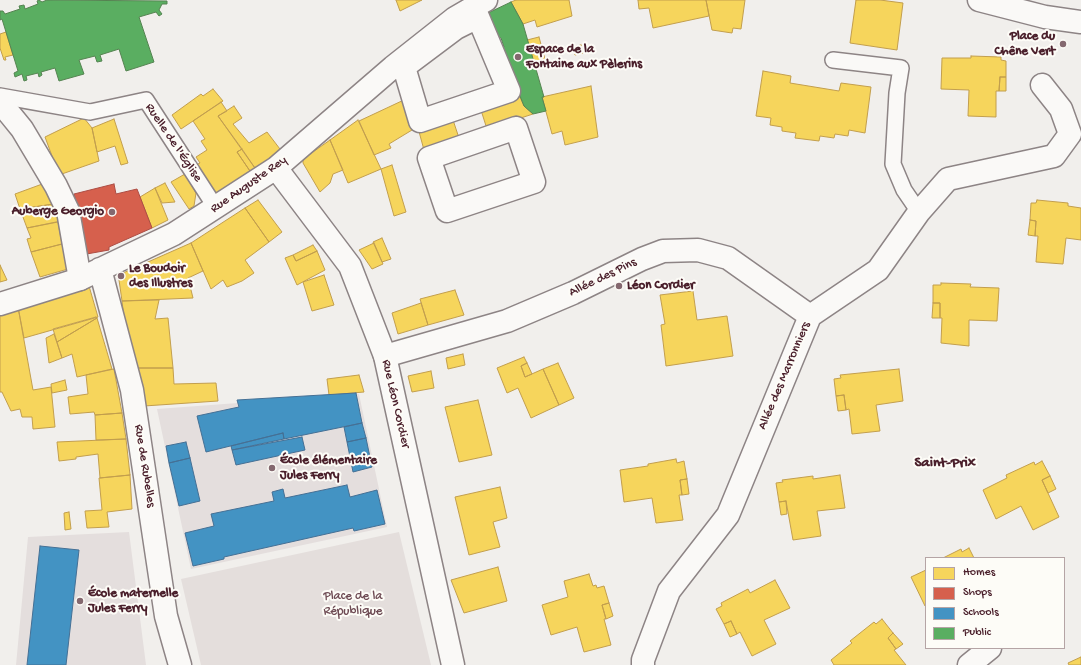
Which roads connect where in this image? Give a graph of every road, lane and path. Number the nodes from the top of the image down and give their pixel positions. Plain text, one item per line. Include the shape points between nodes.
1 (486, 0) edge
2 (979, 0) edge
3 (1081, 22) edge
4 (833, 60) dead end
5 (1042, 85) dead end
6 (0, 96) edge
7 (0, 102) edge
8 (420, 121) joint
9 (430, 158) joint
10 (276, 168) junction
11 (216, 208) junction
12 (919, 212) junction
13 (100, 268) junction
14 (80, 279) junction
15 (0, 304) edge
16 (810, 316) junction
17 (385, 356) junction
18 (989, 649) edge
19 (180, 665) edge
20 (453, 665) edge
21 (644, 665) edge
22 (969, 665) edge

1 - 10 street, Rue Auguste Rey via 455,18 393,66
2 - 3 street via 1044,17
4 - 12 lane via 901,68 896,93 893,164 904,190
5 - 12 street, Allée des Marronniers via 1061,109 1070,134 1054,156 948,179
6 - 11 lane, Ruelle de l'Église via 90,112 146,100
7 - 14 street via 22,129 68,211
8 - 8 street via 509,91 478,17 456,28 404,67
9 - 9 street via 447,211 534,182 516,128
10 - 11 street, Rue Auguste Rey
10 - 17 street, Rue Léon Cordier via 350,266
11 - 13 street, Rue Auguste Rey via 174,234
12 - 16 street, Allée des Marronniers via 878,270
13 - 14 street, Rue Auguste Rey
13 - 19 street, Rue de Rubelles via 132,390 166,616
14 - 15 street, Rue Auguste Rey
16 - 17 street, Allée des Pins via 728,258 698,250 663,251 507,321
16 - 21 street, Allée des Marronniers via 728,515 669,591 643,660
17 - 20 street, Rue Léon Cordier
18 - 22 street

